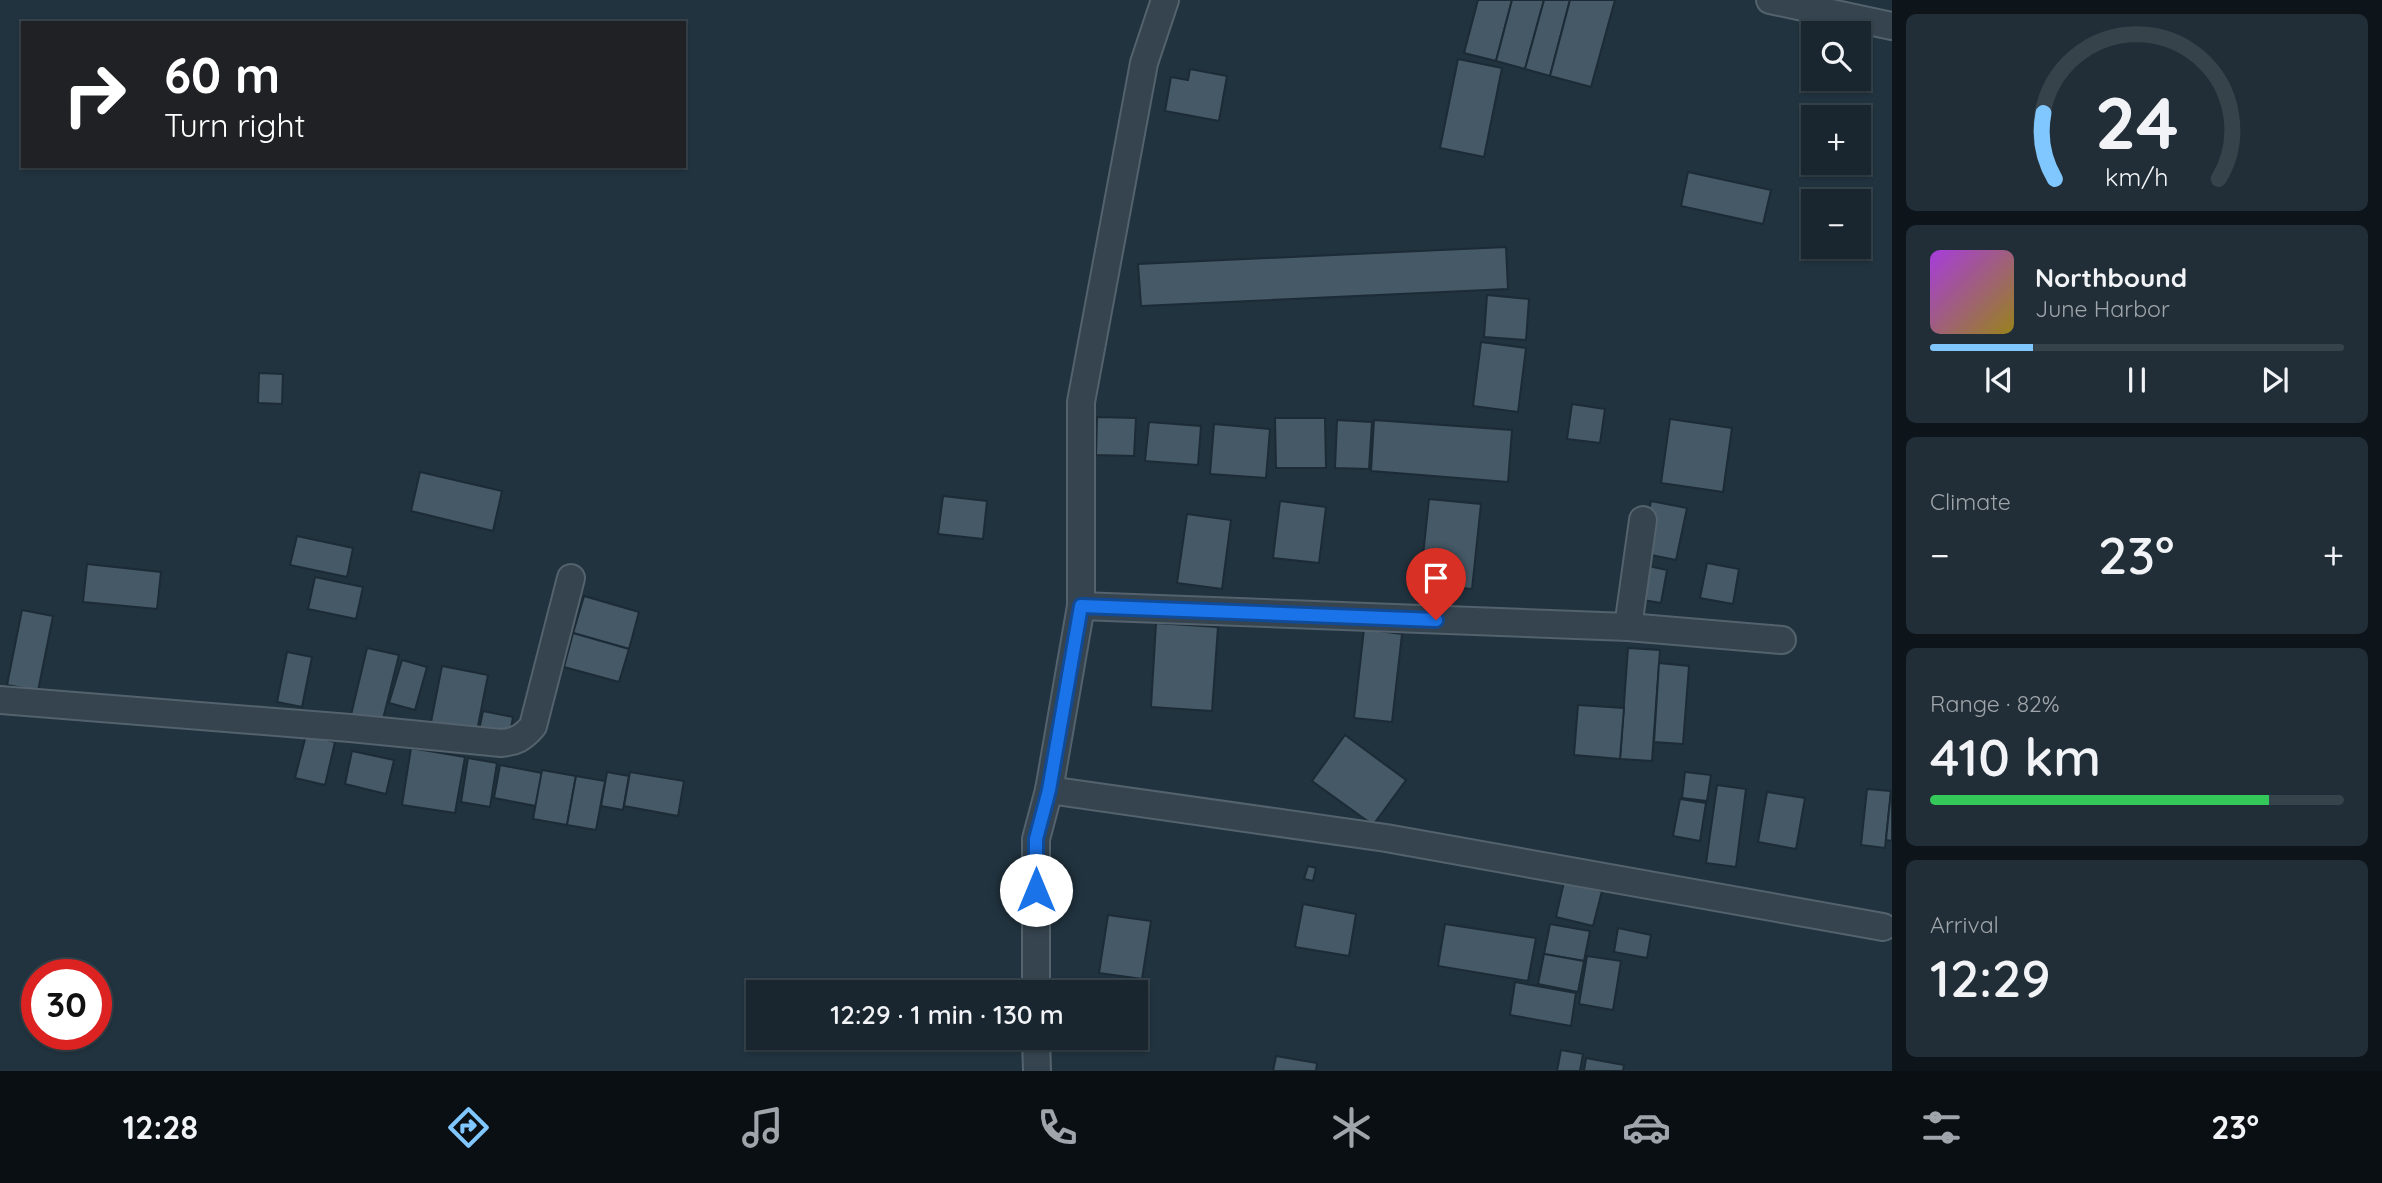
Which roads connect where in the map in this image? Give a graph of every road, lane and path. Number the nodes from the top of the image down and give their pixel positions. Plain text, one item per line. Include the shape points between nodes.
1 (1165, 0) edge
2 (1770, 0) edge
3 (1892, 26) edge
4 (1643, 520) dead end
5 (571, 578) dead end
6 (1081, 606) junction
7 (1628, 627) junction
8 (1782, 640) dead end
9 (0, 700) edge
10 (1049, 790) junction
11 (1883, 927) dead end
12 (1036, 980) edge
13 (1036, 1050) edge
14 (1037, 1071) edge

1 - 6 street via 1144,63 1081,402
2 - 3 street
4 - 7 street
5 - 9 street via 533,726 515,742
6 - 7 street
6 - 10 street
7 - 8 street
10 - 11 street via 1386,838
10 - 12 street via 1036,839
13 - 14 street

